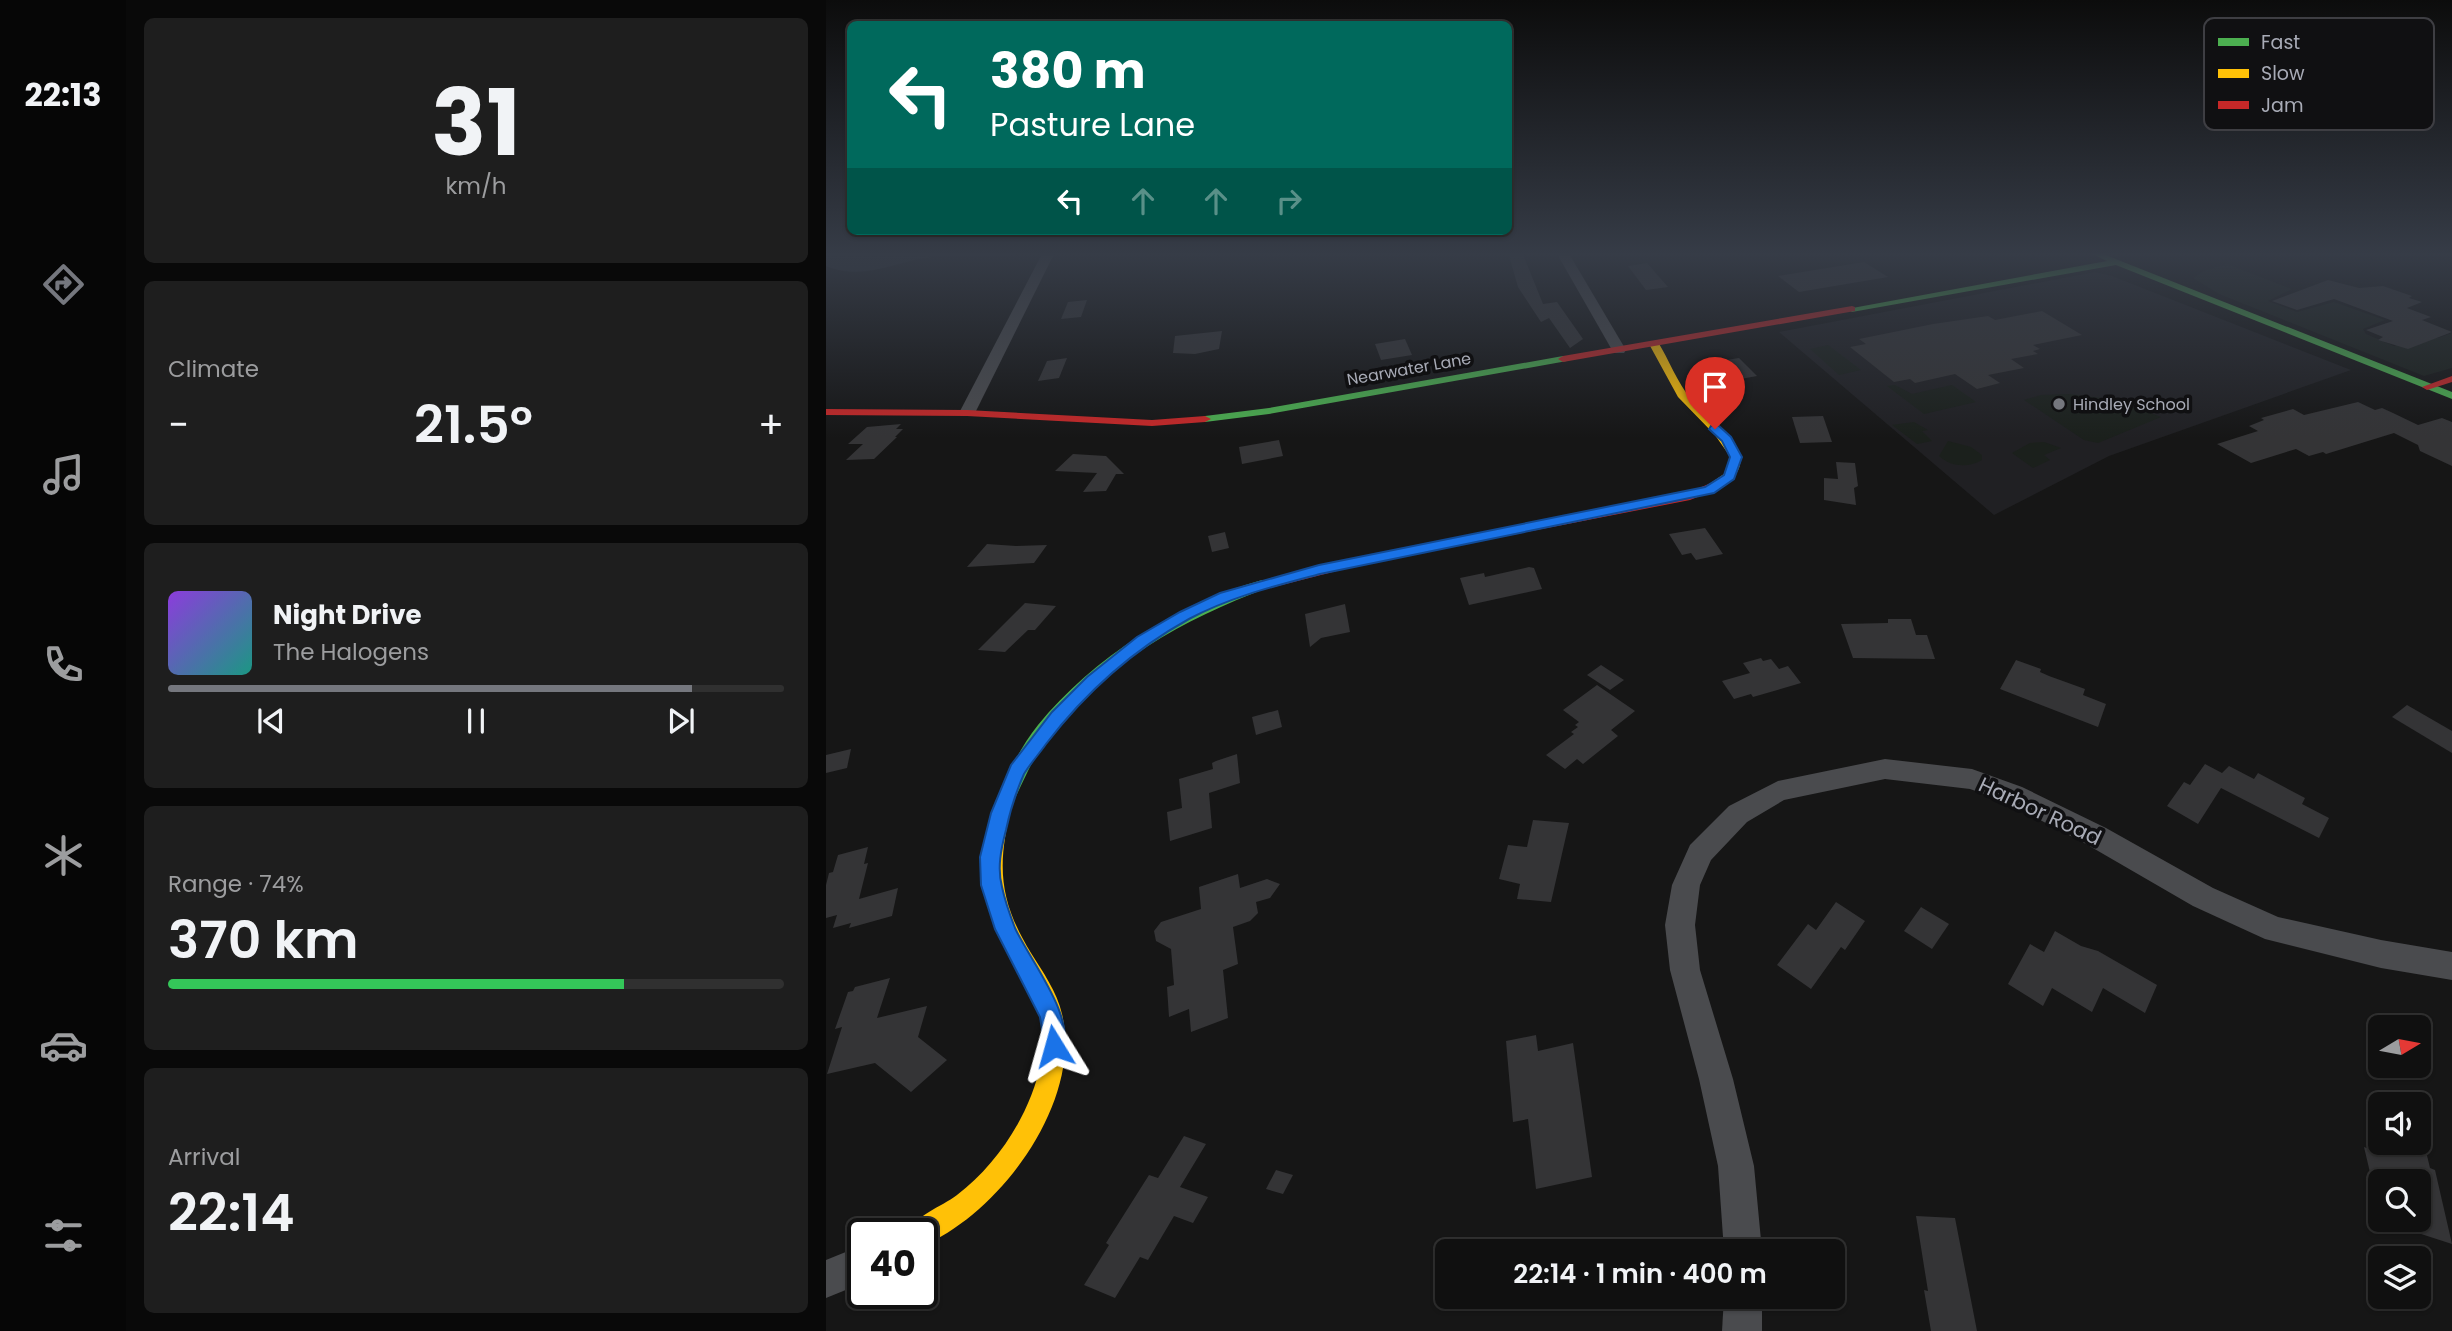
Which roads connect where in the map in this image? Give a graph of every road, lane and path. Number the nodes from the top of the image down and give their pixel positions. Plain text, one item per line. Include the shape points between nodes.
1 (1017, 314) edge
2 (1598, 314) edge
3 (1822, 314) edge
4 (2246, 314) edge
5 (1654, 344) junction
6 (1619, 350) junction
7 (2452, 379) edge
8 (2427, 387) junction
9 (2452, 396) edge
10 (826, 412) edge
11 (967, 413) junction
12 (2452, 966) edge
13 (938, 1221) edge
14 (1742, 1239) edge
15 (847, 1270) edge
16 (826, 1279) edge
17 (1743, 1309) edge
18 (1742, 1331) edge

1 - 11 street
2 - 6 street
3 - 5 street, Nearwater Lane
4 - 8 street
5 - 6 street, Nearwater Lane
5 - 13 street via 1687,401 1734,450 1735,466 1721,483 1690,496 1319,569 1226,597 1142,641 1058,717 1017,770 989,857 991,885 1005,929 1051,1016 1054,1046 1050,1072 1038,1110 986,1186
6 - 11 street, Nearwater Lane via 1192,422
7 - 8 street
8 - 9 street
10 - 11 street, Nearwater Lane
12 - 14 street, Harbor Road via 2275,930 2203,897 2013,794 1972,779 1885,769 1777,791 1738,814 1700,853 1686,885 1681,925 1685,970 1736,1166
15 - 16 street
17 - 18 street

